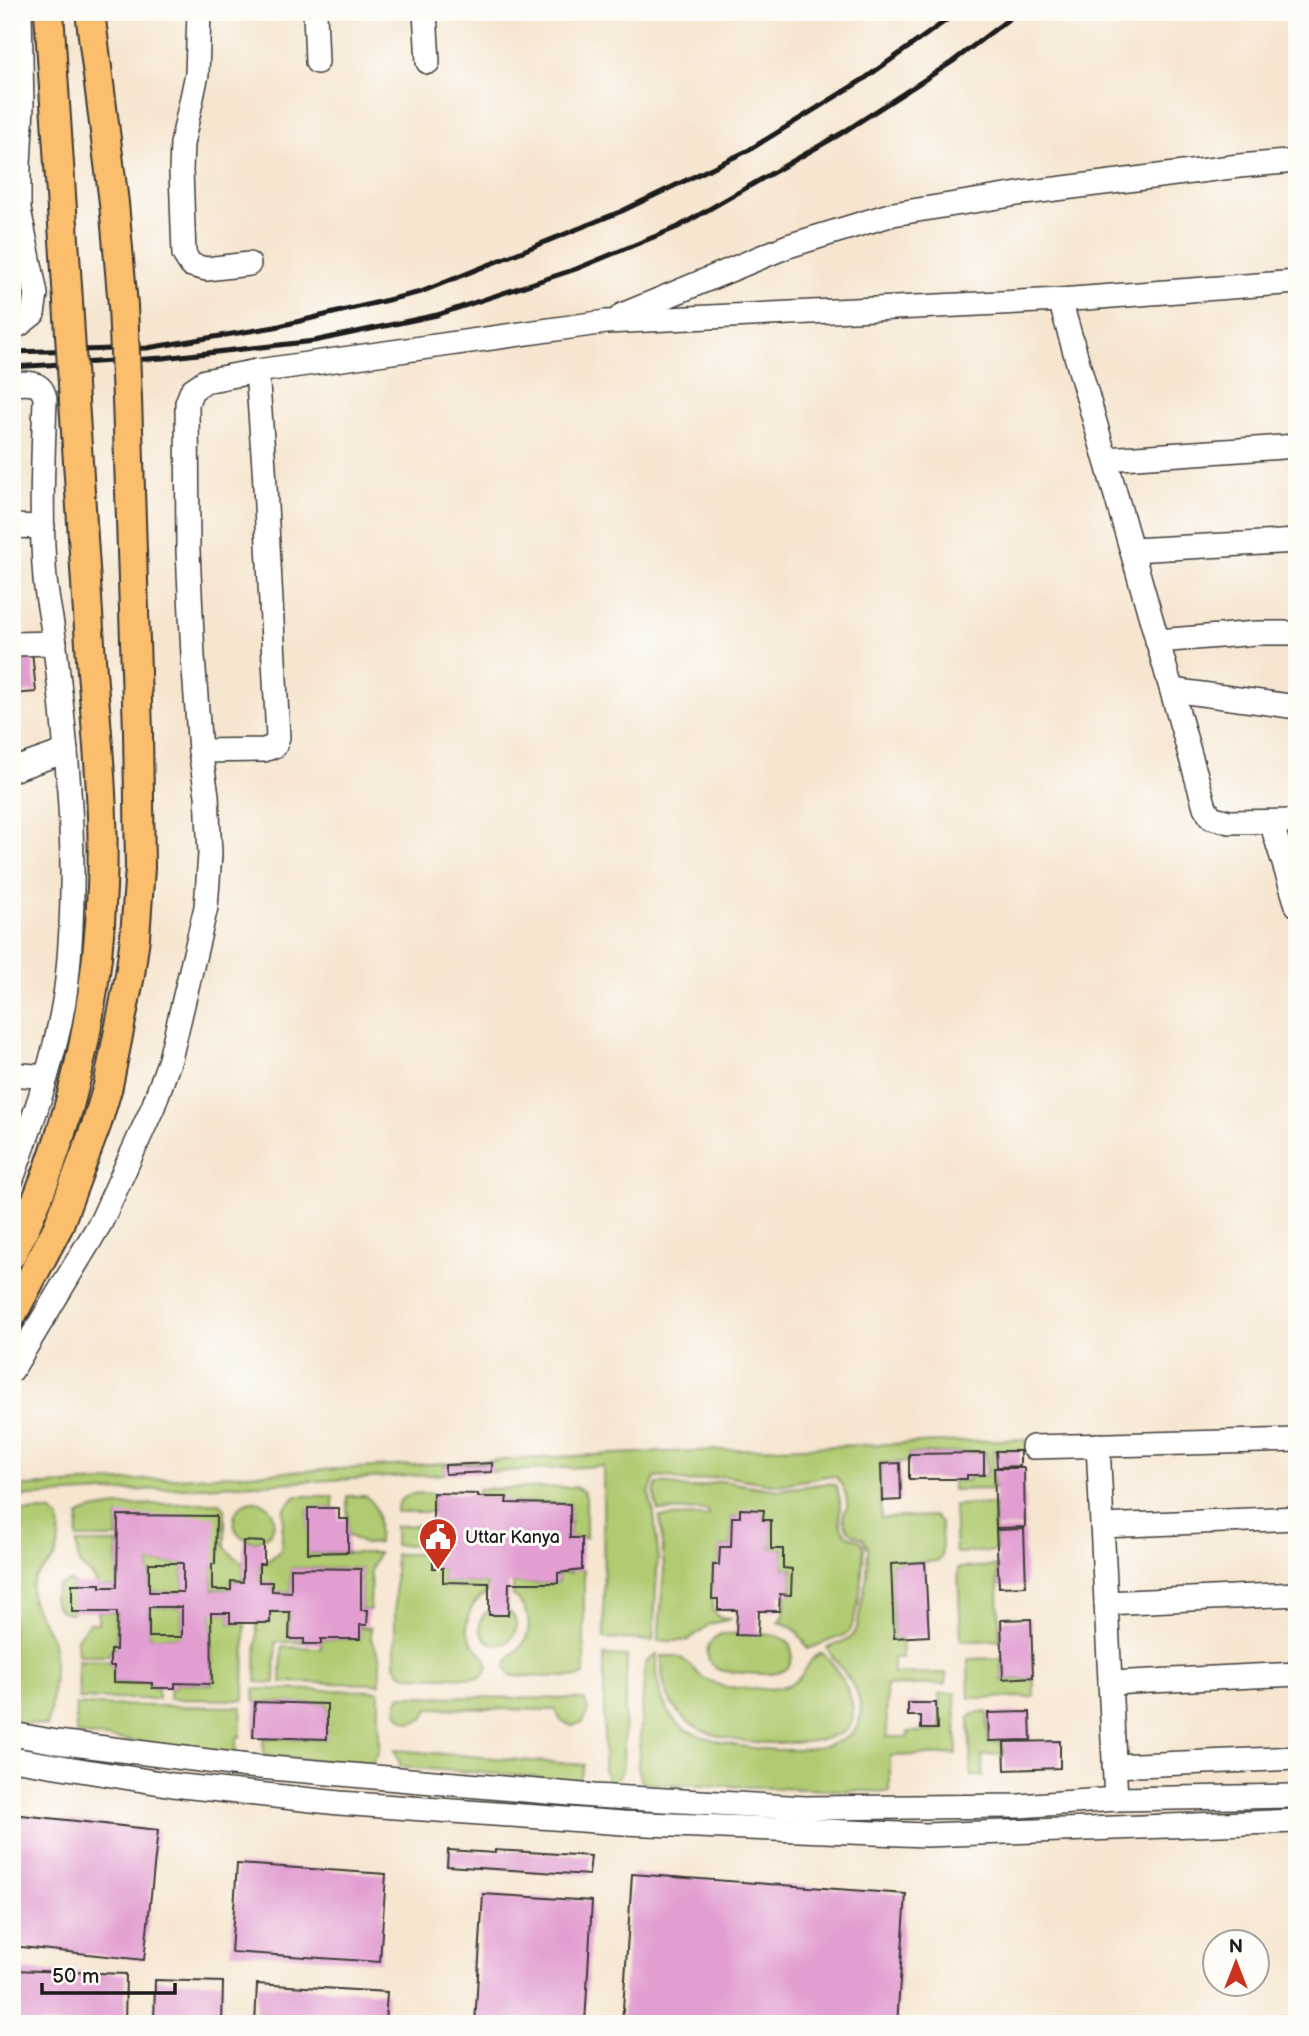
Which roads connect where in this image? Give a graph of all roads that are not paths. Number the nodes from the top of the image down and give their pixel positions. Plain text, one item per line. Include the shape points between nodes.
1 (20, 12) edge
2 (49, 12) edge
3 (90, 12) edge
4 (199, 12) edge
5 (315, 12) edge
6 (425, 12) edge
7 (317, 62) dead end
8 (428, 62) dead end
9 (1297, 161) edge
10 (249, 264) dead end
11 (1297, 282) edge
12 (1060, 300) junction
13 (607, 322) junction
14 (12, 326) edge
15 (257, 371) junction
16 (12, 384) edge
17 (1297, 446) edge
18 (1106, 459) junction
19 (12, 526) edge
20 (43, 527) junction
21 (1297, 541) edge
22 (1132, 550) junction
23 (1297, 633) edge
24 (1157, 641) junction
25 (55, 643) junction
26 (12, 644) edge
27 (1172, 690) junction
28 (1297, 707) edge
29 (66, 751) junction
30 (200, 751) junction
31 (12, 771) edge
32 (1297, 821) edge
33 (1271, 822) junction
34 (1297, 905) edge
35 (12, 1074) edge
36 (46, 1077) junction
37 (12, 1178) edge
38 (12, 1254) edge
39 (12, 1315) edge
40 (12, 1370) edge
41 (1297, 1440) edge
42 (1098, 1446) junction
43 (1033, 1447) dead end
44 (1297, 1518) edge
45 (1102, 1526) junction
46 (1297, 1594) edge
47 (1106, 1603) junction
48 (1297, 1674) edge
49 (1110, 1683) junction
50 (12, 1734) edge
51 (57, 1742) junction
52 (1297, 1758) edge
53 (12, 1759) edge
54 (53, 1765) junction
55 (1114, 1766) junction
56 (492, 1787) junction
57 (1297, 1796) edge
58 (1115, 1799) junction
59 (490, 1814) junction
60 (1297, 1821) edge

1 - 14 street via 19,209 36,294 33,314
2 - 38 main road, bridge via 100,788 102,884 85,1045 59,1142
3 - 39 main road, bridge via 123,306 140,868 130,975 108,1086 58,1227
4 - 10 street via 197,74 182,144 184,254 191,265 206,269
5 - 7 street
6 - 8 street
9 - 13 street via 1024,193 893,214 788,246
11 - 12 street
12 - 13 street
12 - 18 street
13 - 15 street
15 - 30 street via 205,381 192,390 187,404 188,551
15 - 30 street via 278,737 275,746 264,750
16 - 20 street via 32,383 44,393
17 - 18 street
18 - 22 street
19 - 20 street
20 - 25 street
21 - 22 street
22 - 24 street
23 - 24 street
24 - 27 street
25 - 26 street
25 - 29 street
27 - 28 street
27 - 33 street via 1211,817 1228,822
29 - 31 street
29 - 36 street via 72,834 70,939 67,980
30 - 40 street via 207,795 210,880 167,1070 102,1222
32 - 33 street
33 - 34 street
35 - 36 street
36 - 37 street
41 - 42 street
42 - 43 street
42 - 45 street
44 - 45 street
45 - 47 street
46 - 47 street
47 - 49 street
48 - 49 street
49 - 55 street
50 - 51 street
51 - 54 street
51 - 56 street via 248,1766
52 - 55 street
53 - 54 street
54 - 59 street via 187,1787
55 - 58 street
56 - 58 street via 805,1808 1019,1806
56 - 59 street
57 - 58 street
59 - 60 street via 926,1835

